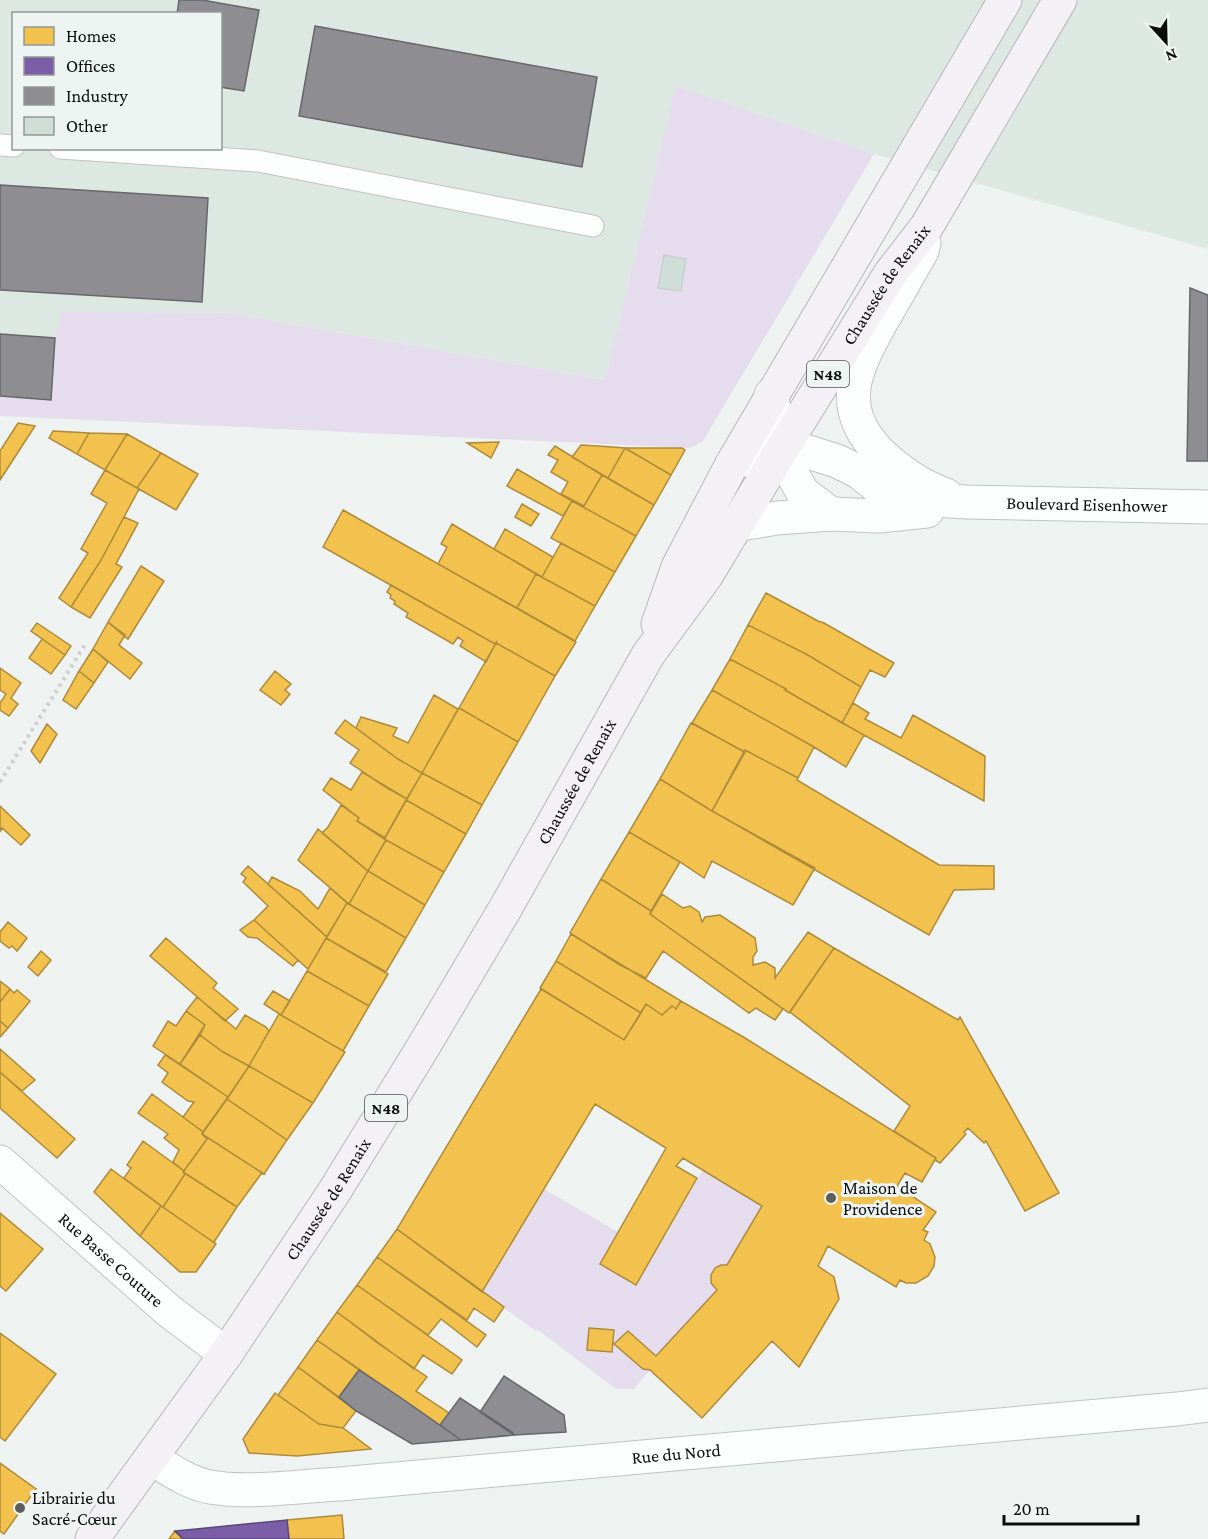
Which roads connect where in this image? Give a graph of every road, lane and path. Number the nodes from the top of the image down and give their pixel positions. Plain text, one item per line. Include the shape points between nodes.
1 (1005, 0) edge
2 (1060, 0) edge
3 (90, 150) edge
4 (593, 226) dead end
5 (927, 226) junction
6 (771, 395) junction
7 (782, 449) junction
8 (732, 464) junction
9 (967, 502) junction
10 (1208, 507) edge
11 (831, 514) junction
12 (735, 525) junction
13 (86, 643) dead end
14 (648, 655) junction
15 (0, 783) edge
16 (0, 1162) edge
17 (226, 1353) junction
18 (1208, 1405) edge
19 (152, 1458) junction
20 (92, 1539) edge

1 - 6 main road, Chaussée de Renaix / N48
2 - 5 main road, Chaussée de Renaix / N48
3 - 4 lane via 258,161
5 - 7 main road, Chaussée de Renaix / N48 via 890,274
5 - 9 street, Boulevard Eisenhower via 922,251 862,357 854,379 853,401 858,423 873,446 906,477
6 - 7 street
6 - 8 main road, Chaussée de Renaix / N48
7 - 8 street, Boulevard Eisenhower
7 - 9 street, Boulevard Eisenhower via 837,461 897,498
7 - 11 street via 803,493
7 - 12 main road, Chaussée de Renaix / N48
8 - 14 main road, Chaussée de Renaix / N48 via 678,567
9 - 10 street, Boulevard Eisenhower
9 - 11 street, Boulevard Eisenhower via 913,514
11 - 12 street, Boulevard Eisenhower
12 - 14 main road, Chaussée de Renaix / N48 via 706,576
13 - 15 path
14 - 17 main road, Chaussée de Renaix / N48 via 422,1049 334,1192
16 - 17 street, Rue Basse Couture via 169,1311
17 - 19 main road, Chaussée de Renaix / N48
18 - 19 street, Rue du Nord via 249,1489 209,1487 178,1475
19 - 20 main road, Chaussée de Renaix / N48

